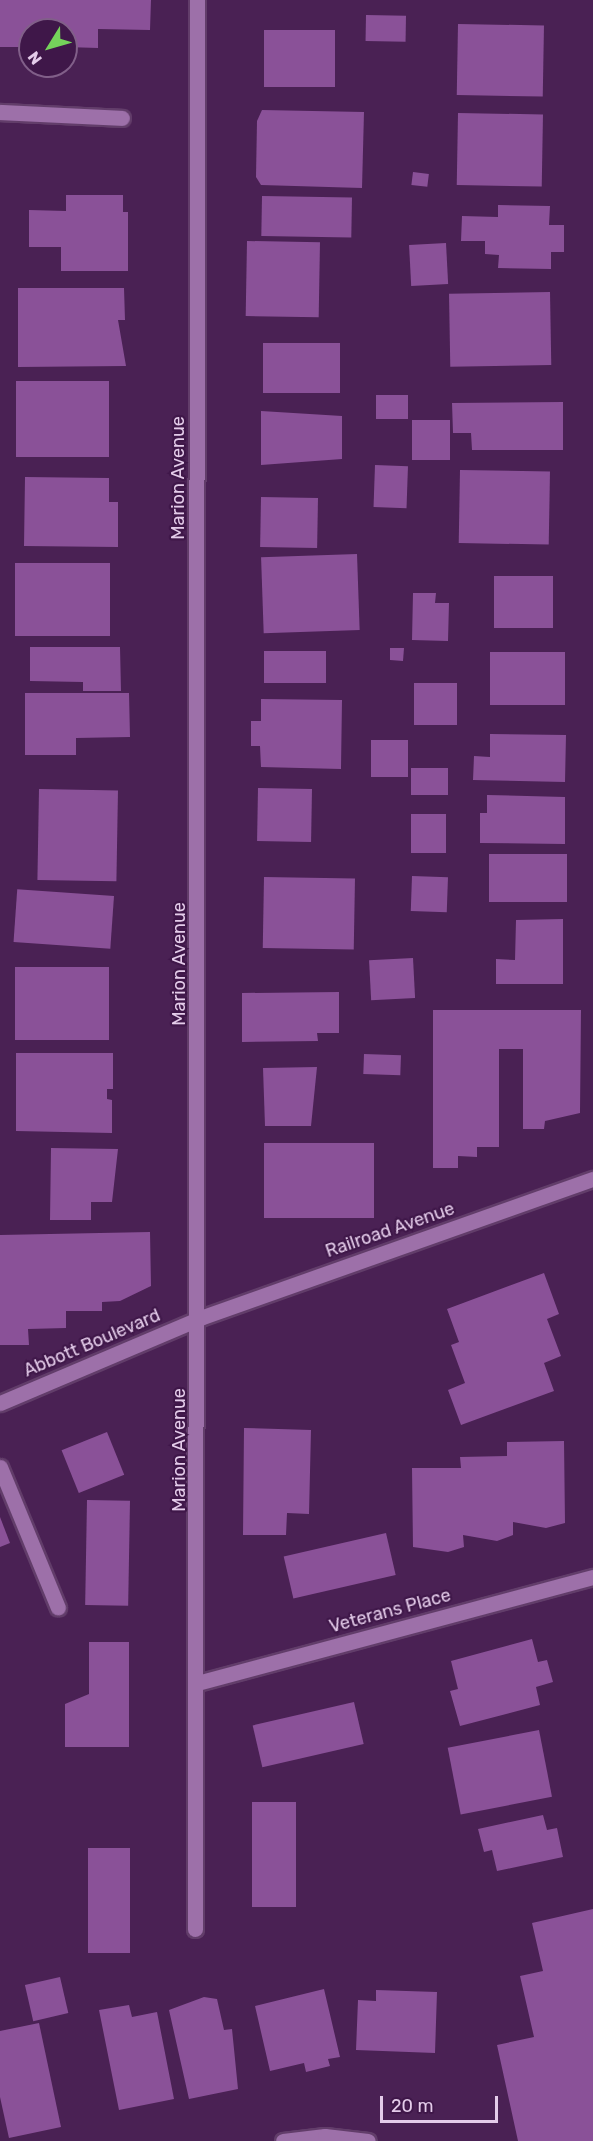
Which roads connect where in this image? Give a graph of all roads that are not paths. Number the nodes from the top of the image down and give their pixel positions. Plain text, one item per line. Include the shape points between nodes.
1 (196, 0) edge
2 (0, 112) edge
3 (122, 118) dead end
4 (593, 1179) edge
5 (200, 1318) junction
6 (0, 1403) edge
7 (0, 1467) edge
8 (593, 1577) edge
9 (58, 1608) dead end
10 (197, 1683) junction
11 (195, 1929) dead end
12 (283, 2141) edge
13 (368, 2141) edge

1 - 5 street, Marion Avenue
2 - 3 street
4 - 5 street, Railroad Avenue
5 - 6 street, Abbott Boulevard
5 - 10 street, Marion Avenue
7 - 9 street
8 - 10 street, Veterans Place
10 - 11 street, Marion Avenue
12 - 13 street via 325,2136

